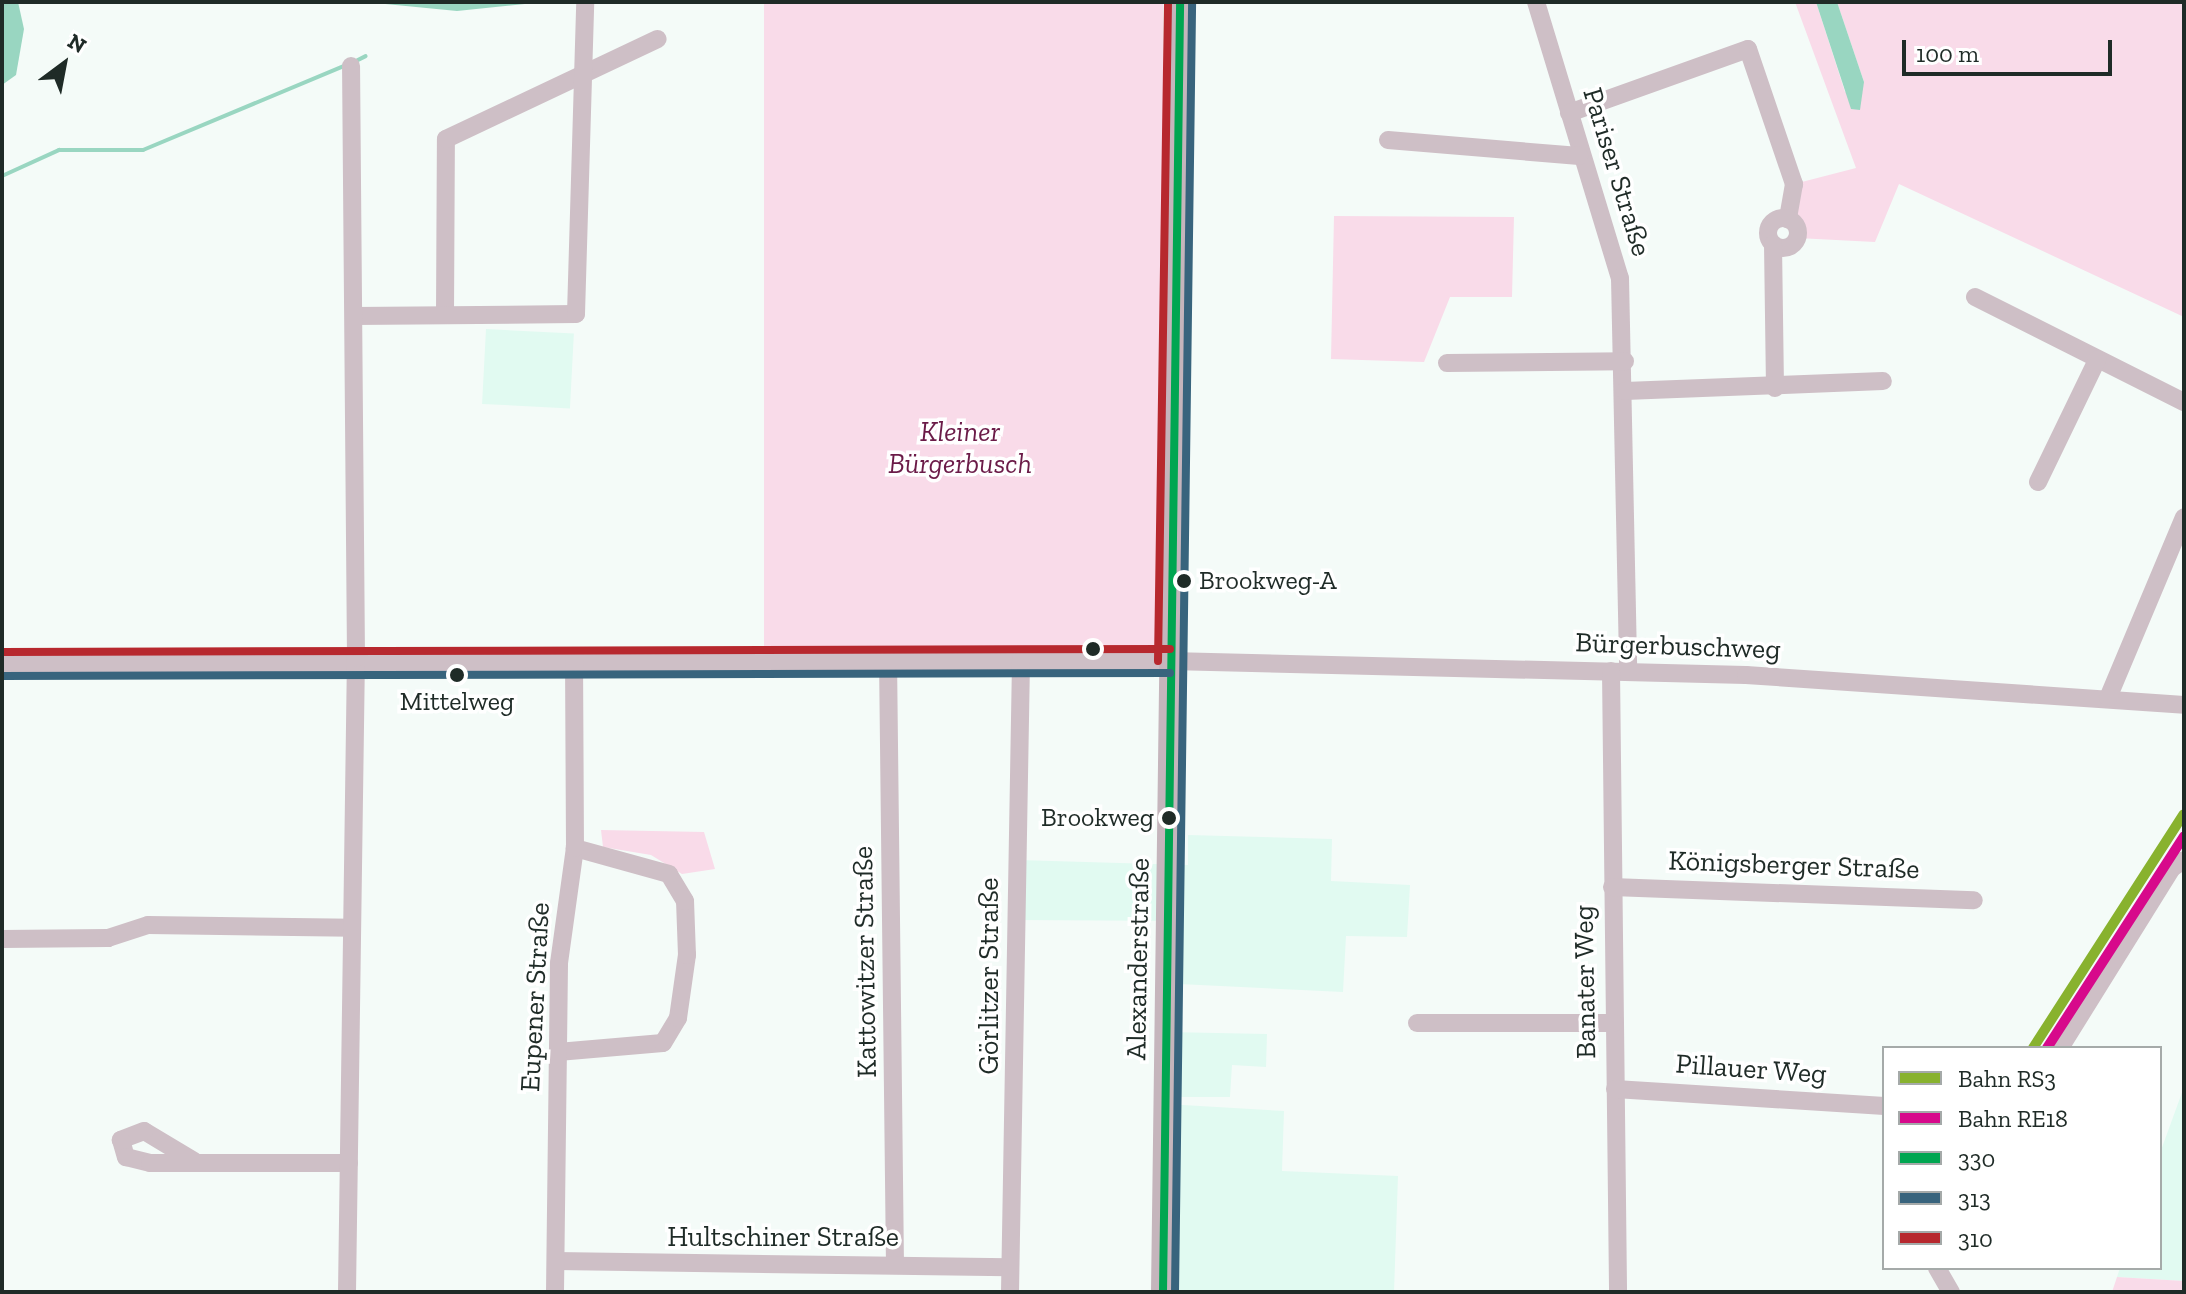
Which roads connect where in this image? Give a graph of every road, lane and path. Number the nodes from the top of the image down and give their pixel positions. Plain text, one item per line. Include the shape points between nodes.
1 (585, 2) edge
2 (1180, 2) edge
3 (1536, 2) edge
4 (658, 39) dead end
5 (351, 66) dead end
6 (583, 74) junction
7 (1569, 113) junction
8 (1388, 140) dead end
9 (1579, 156) junction
10 (1975, 297) dead end
11 (445, 313) junction
12 (354, 316) junction
13 (2097, 360) junction
14 (1625, 361) junction
15 (1447, 363) dead end
16 (1883, 381) dead end
17 (1775, 388) junction
18 (1625, 391) junction
19 (2184, 402) edge
20 (2038, 482) dead end
21 (2184, 517) edge
22 (356, 658) junction
23 (574, 658) junction
24 (888, 658) junction
25 (1021, 659) junction
26 (1170, 661) junction
27 (2, 664) edge
28 (1619, 671) junction
29 (2108, 698) junction
30 (2184, 705) edge
31 (575, 848) junction
32 (2184, 860) edge
33 (1612, 887) junction
34 (1974, 900) dead end
35 (352, 928) junction
36 (2, 939) edge
37 (1417, 1023) dead end
38 (1614, 1023) junction
39 (2061, 1046) edge
40 (558, 1052) junction
41 (1615, 1089) junction
42 (1882, 1106) edge
43 (194, 1161) dead end
44 (349, 1163) junction
45 (556, 1261) junction
46 (895, 1265) junction
47 (1009, 1267) junction
48 (1938, 1270) edge
49 (347, 1292) edge
50 (555, 1292) edge
51 (1010, 1292) edge
52 (1163, 1292) edge
53 (1618, 1292) edge
54 (1951, 1292) edge

1 - 6 street
2 - 26 main road, Alexanderstraße
3 - 7 street, Pariser Straße
4 - 6 street
5 - 12 street
6 - 11 street via 446,139
6 - 11 street via 576,314
7 - 9 street, Pariser Straße
7 - 17 street via 1748,49 1794,184 1788,219 1771,225
8 - 9 street
9 - 14 street, Pariser Straße via 1620,278
10 - 13 street
11 - 12 street
12 - 22 street
13 - 19 street
13 - 20 street
14 - 15 street
14 - 18 street, Pariser Straße
16 - 17 street
17 - 18 street
18 - 28 street, Pariser Straße
21 - 29 street
22 - 23 street
22 - 27 street
22 - 35 street
23 - 24 street
23 - 31 street, Eupener Straße
24 - 25 street
24 - 46 street, Kattowitzer Straße
25 - 26 street
25 - 47 street, Görlitzer Straße via 1015,1250
26 - 28 street, Bürgerbuschweg
26 - 52 main road, Alexanderstraße
28 - 29 street, Bürgerbuschweg
28 - 33 street, Banater Weg
29 - 30 street, Bürgerbuschweg
31 - 40 street, Eupener Straße via 559,963
31 - 40 street via 669,874 685,901 687,955 678,1018 663,1043
32 - 39 street via 2172,868
33 - 34 street, Königsberger Straße
33 - 38 street, Banater Weg
35 - 36 street via 148,925 108,938
35 - 44 street
37 - 38 street
38 - 41 street, Banater Weg
40 - 45 street, Eupener Straße
41 - 42 street, Pillauer Weg
41 - 53 street, Banater Weg
43 - 44 street
44 - 49 street
45 - 46 street, Hultschiner Straße
45 - 50 street, Eupener Straße
46 - 47 street, Hultschiner Straße
47 - 51 street, Görlitzer Straße
48 - 54 street

